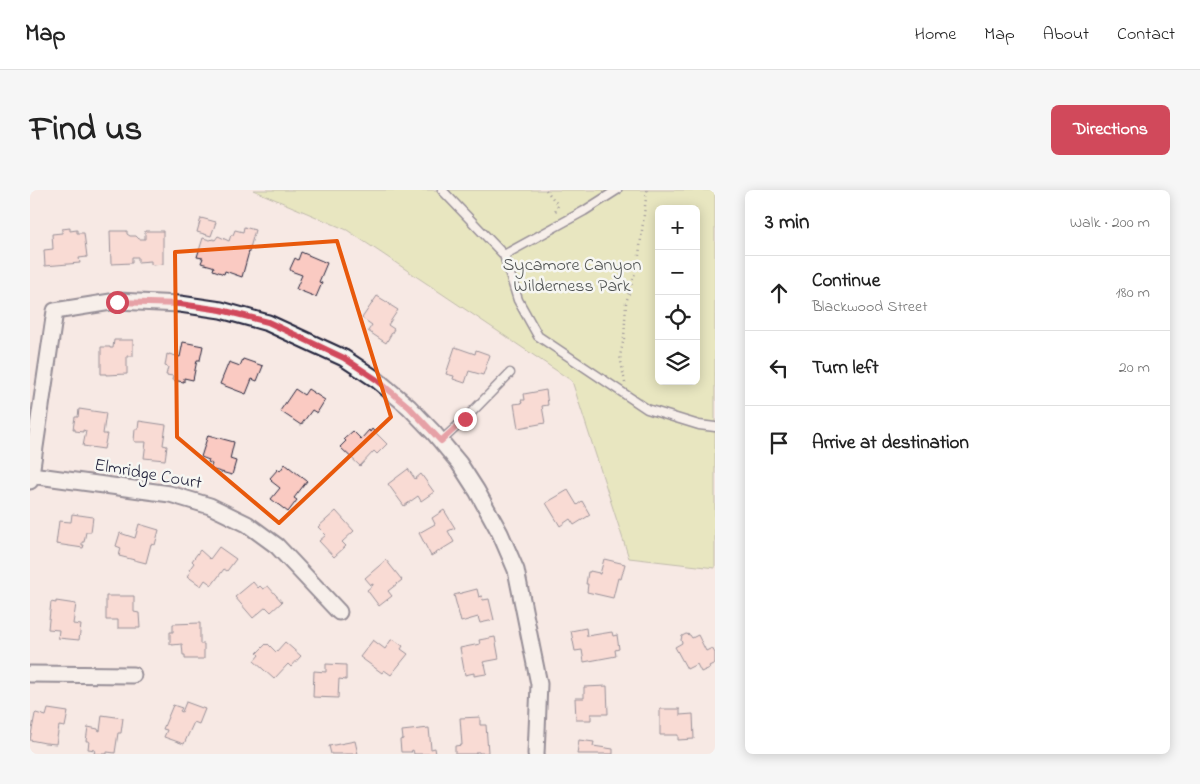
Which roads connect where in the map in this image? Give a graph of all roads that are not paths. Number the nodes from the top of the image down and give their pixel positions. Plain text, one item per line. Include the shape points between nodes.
1 (442, 190) edge
2 (618, 190) edge
3 (504, 255) junction
4 (510, 373) dead end
5 (715, 428) edge
6 (441, 441) junction
7 (30, 478) edge
8 (339, 612) dead end
9 (30, 674) edge
10 (133, 675) dead end
11 (536, 754) edge

1 - 3 lane
2 - 3 lane
3 - 5 lane via 518,300 538,336 647,410
4 - 6 lane
6 - 7 street via 409,407 377,380 344,358 268,322 180,304 117,302 55,311
6 - 11 street via 477,490 516,570 539,684
7 - 8 street, Elmridge Court via 170,494 210,506 248,524 277,546
9 - 10 street

